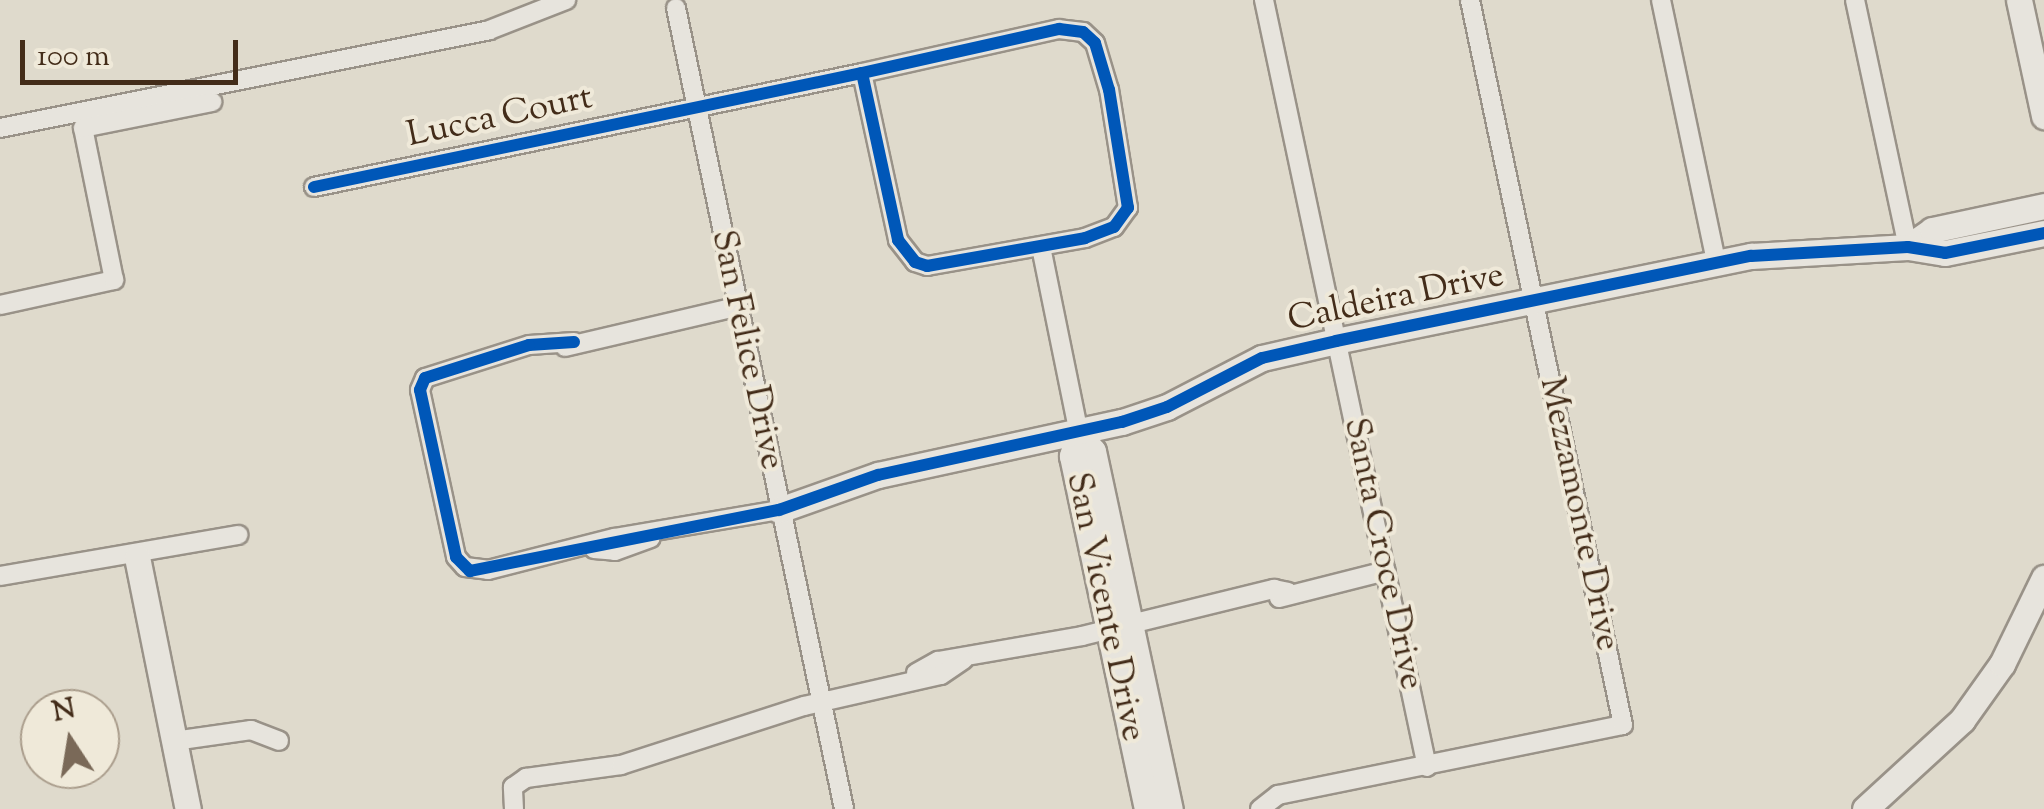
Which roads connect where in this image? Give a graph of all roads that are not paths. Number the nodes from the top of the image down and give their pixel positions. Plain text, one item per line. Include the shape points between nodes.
1 (566, 0) edge
2 (1264, 0) edge
3 (1470, 0) edge
4 (1661, 0) edge
5 (1856, 0) edge
6 (2019, 0) edge
7 (676, 8) dead end
8 (862, 73) junction
9 (212, 102) dead end
10 (697, 108) junction
11 (2044, 116) edge
12 (0, 128) edge
13 (314, 187) dead end
14 (2044, 206) edge
15 (2044, 233) edge
16 (1041, 247) junction
17 (1908, 247) junction
18 (1716, 262) junction
19 (1532, 302) junction
20 (0, 304) edge
21 (736, 307) junction
22 (1336, 341) junction
23 (1079, 434) junction
24 (779, 510) junction
25 (238, 535) dead end
26 (137, 557) junction
27 (1386, 571) junction
28 (0, 576) edge
29 (2043, 585) edge
30 (1120, 627) junction
31 (822, 701) junction
32 (174, 741) junction
33 (279, 741) dead end
34 (1426, 767) junction
35 (188, 809) edge
36 (514, 809) edge
37 (844, 809) edge
38 (1147, 809) edge
39 (1170, 809) edge
40 (1260, 809) edge
41 (1866, 809) edge

1 - 12 street via 489,30
2 - 22 street, Santa Croce Drive
3 - 19 street, Mezzamonte Drive
4 - 18 street
5 - 17 street
6 - 11 street
7 - 10 street, San Felice Drive
8 - 10 street, Lucca Court
8 - 16 street via 904,254 927,266
8 - 16 street, Lucca Court via 1059,29 1089,36 1109,90 1128,208 1100,234
9 - 20 street via 83,128 114,280
10 - 13 street, Lucca Court
10 - 21 street, San Felice Drive
14 - 17 street, Caldeira Drive via 1932,230
15 - 17 street, Caldeira Drive via 1945,252
16 - 23 street
17 - 18 street, Caldeira Drive
18 - 19 street, Caldeira Drive
19 - 22 street, Caldeira Drive
19 - 34 street, Mezzamonte Drive via 1623,725
21 - 24 street, San Felice Drive
21 - 24 street via 433,370 420,390 456,557 474,572 615,550 659,534
22 - 23 street, Caldeira Drive via 1262,358 1168,407
22 - 27 street, Santa Croce Drive
23 - 24 street, Caldeira Drive via 878,475
23 - 30 street, San Vicente Drive via 1072,456
24 - 31 street, San Felice Drive
25 - 26 street
26 - 28 street
26 - 32 street
27 - 30 street via 1288,592 1274,589
27 - 34 street, Santa Croce Drive
29 - 41 street via 2002,664 1962,720
30 - 31 street via 963,660 941,675
30 - 38 street, San Vicente Drive
30 - 39 street, San Vicente Drive
31 - 36 street via 513,787
31 - 37 street, San Felice Drive
32 - 33 street via 251,730
32 - 35 street
34 - 40 street via 1278,794

